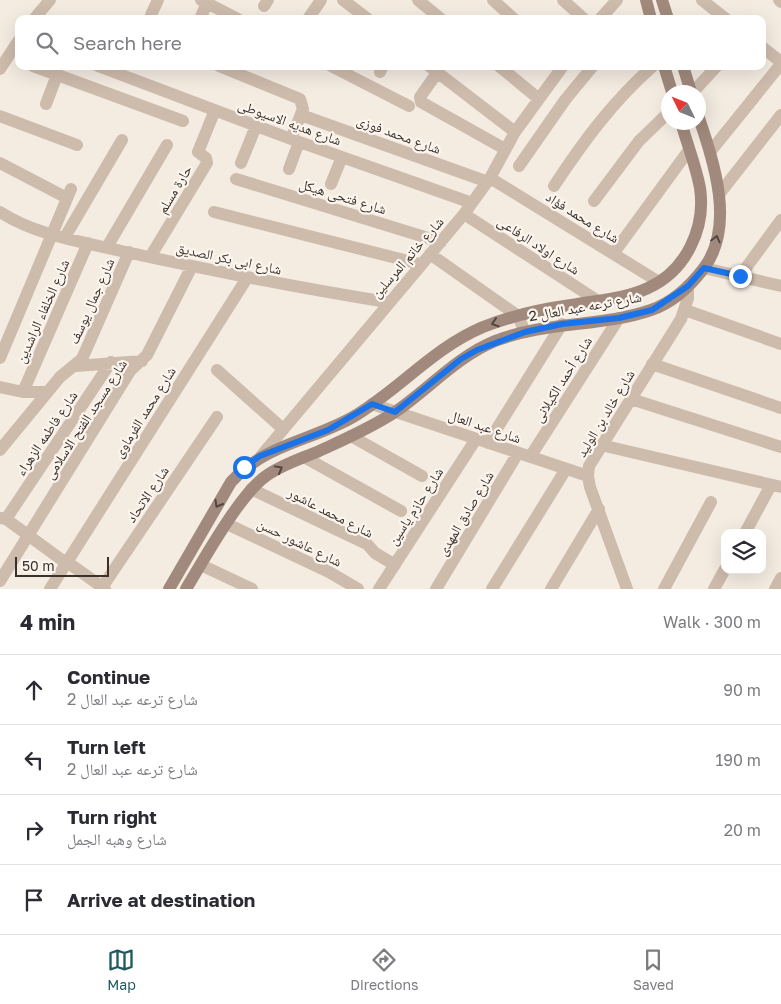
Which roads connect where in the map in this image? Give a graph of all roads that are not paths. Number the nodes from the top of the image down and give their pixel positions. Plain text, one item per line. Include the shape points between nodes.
1 (50, 0) edge
2 (158, 0) edge
3 (321, 0) edge
4 (343, 0) edge
5 (418, 0) edge
6 (493, 0) edge
7 (563, 0) edge
8 (617, 0) edge
9 (662, 0) edge
10 (702, 0) edge
11 (204, 2) edge
12 (37, 15) edge
13 (151, 15) dead end
14 (201, 15) edge
15 (230, 15) edge
16 (311, 15) edge
17 (360, 15) edge
18 (436, 15) edge
19 (510, 15) edge
20 (580, 15) edge
21 (604, 15) edge
22 (667, 15) edge
23 (721, 15) edge
24 (15, 46) edge
25 (766, 50) edge
26 (6, 60) edge
27 (781, 62) edge
28 (44, 70) edge
29 (115, 70) edge
30 (229, 70) edge
31 (339, 70) edge
32 (433, 70) edge
33 (434, 70) edge
34 (504, 70) edge
35 (559, 70) edge
36 (590, 70) edge
37 (648, 70) edge
38 (665, 70) edge
39 (684, 70) edge
40 (713, 70) edge
41 (57, 75) junction
42 (670, 85) edge
43 (690, 85) edge
44 (699, 85) edge
45 (539, 99) junction
46 (46, 104) dead end
47 (410, 106) dead end
48 (215, 110) junction
49 (301, 115) junction
50 (781, 115) edge
51 (0, 116) edge
52 (661, 120) edge
53 (182, 121) dead end
54 (256, 126) junction
55 (683, 130) edge
56 (703, 130) edge
57 (515, 132) junction
58 (122, 140) dead end
59 (295, 140) junction
60 (77, 145) dead end
61 (167, 145) dead end
62 (505, 149) junction
63 (689, 150) junction
64 (710, 152) junction
65 (342, 157) junction
66 (0, 163) edge
67 (241, 163) dead end
68 (520, 166) dead end
69 (289, 169) dead end
70 (236, 179) dead end
71 (489, 180) junction
72 (331, 184) dead end
73 (554, 186) dead end
74 (720, 193) junction
75 (594, 201) dead end
76 (472, 203) junction
77 (0, 212) edge
78 (214, 212) dead end
79 (464, 214) junction
80 (781, 220) edge
81 (51, 234) junction
82 (66, 238) junction
83 (440, 242) junction
84 (88, 243) junction
85 (106, 247) junction
86 (129, 252) junction
87 (430, 254) junction
88 (613, 254) junction
89 (150, 257) junction
90 (420, 264) junction
91 (192, 266) junction
92 (704, 268) junction
93 (740, 276) junction
94 (247, 278) junction
95 (653, 285) junction
96 (688, 286) junction
97 (781, 286) edge
98 (598, 301) junction
99 (388, 302) junction
100 (660, 306) junction
101 (685, 310) junction
102 (518, 316) junction
103 (619, 318) junction
104 (562, 324) junction
105 (525, 332) junction
106 (781, 344) edge
107 (0, 358) edge
108 (142, 361) junction
109 (111, 362) junction
110 (652, 364) junction
111 (76, 366) junction
112 (217, 370) dead end
113 (0, 387) edge
114 (23, 392) junction
115 (48, 392) junction
116 (630, 399) junction
117 (372, 404) junction
118 (781, 408) edge
119 (395, 412) junction
120 (216, 417) dead end
121 (282, 430) junction
122 (351, 436) junction
123 (482, 441) junction
124 (601, 445) junction
125 (781, 447) edge
126 (0, 450) edge
127 (524, 455) junction
128 (260, 456) junction
129 (304, 457) junction
130 (566, 469) junction
131 (422, 476) dead end
132 (588, 476) junction
133 (776, 486) edge
134 (251, 489) junction
135 (711, 502) dead end
136 (599, 509) junction
137 (401, 511) dead end
138 (3, 519) edge
139 (227, 524) junction
140 (748, 529) edge
141 (200, 535) junction
142 (29, 536) junction
143 (215, 543) junction
144 (66, 562) junction
145 (201, 565) junction
146 (395, 565) junction
147 (722, 574) edge
148 (781, 578) edge
149 (0, 581) edge
150 (103, 588) edge
151 (50, 589) edge
152 (168, 589) edge
153 (186, 589) edge
154 (252, 589) edge
155 (358, 589) edge
156 (379, 589) edge
157 (436, 589) edge
158 (492, 589) edge
159 (551, 589) edge
160 (627, 589) edge
161 (664, 589) edge
162 (714, 589) edge
163 (775, 589) edge

1 - 12 street
2 - 13 street
3 - 16 street
4 - 17 street
5 - 18 street
6 - 19 street
7 - 20 street
8 - 21 street
9 - 22 street
10 - 23 street
11 - 14 street
11 - 15 street
24 - 26 street
25 - 27 street
27 - 64 street
28 - 41 street
29 - 48 street, شارع هديه الاسيوطى
30 - 49 street via 300,99 303,105
31 - 47 street
32 - 62 street via 420,97 421,102
33 - 57 street
34 - 45 street
35 - 45 street, شارع خاتم المرسلين
36 - 68 street via 564,100
37 - 73 street via 602,118
38 - 42 street
39 - 43 street
40 - 44 street
41 - 46 street
41 - 53 street
45 - 57 street, شارع خاتم المرسلين
48 - 54 street, شارع هديه الاسيوطى
48 - 89 street, حارة مسلم via 198,152 207,163
49 - 59 street
49 - 71 street, شارع محمد فوزى
50 - 74 street
51 - 60 street
52 - 75 street via 638,141
54 - 59 street, شارع هديه الاسيوطى
54 - 67 street
55 - 63 street, شارع ترعه عبد العال 2
56 - 64 street, شارع ترعه عبد العال 2
57 - 62 street, شارع خاتم المرسلين
58 - 82 street
59 - 65 street, شارع هديه الاسيوطى
59 - 69 street
61 - 85 street
62 - 71 street, شارع خاتم المرسلين
63 - 88 street
63 - 95 street, شارع ترعه عبد العال 2 via 700,187 699,223 685,257
64 - 74 street, شارع ترعه عبد العال 2
65 - 72 street
65 - 76 street, شارع هديه الاسيوطى
66 - 81 street via 69,193
70 - 83 street, شارع فتحى هيكل
71 - 76 street, شارع خاتم المرسلين
71 - 88 street, شارع محمد فؤاد
92 -> 74 street, شارع ترعه عبد العال 2 via 718,233
76 - 79 street, شارع خاتم المرسلين
77 - 81 street, شارع ابى بكر الصديق
78 - 90 street
79 - 83 street, شارع خاتم المرسلين
79 - 98 street, شارع اولاد الرفاعى
80 - 93 street
81 - 82 street, شارع ابى بكر الصديق
81 - 107 street
82 - 84 street, شارع ابى بكر الصديق
83 - 87 street, شارع خاتم المرسلين
84 - 85 street, شارع ابى بكر الصديق
84 - 114 street, شارع الخلفاء الراشدين
85 - 86 street, شارع ابى بكر الصديق
86 - 89 street, شارع ابى بكر الصديق
86 - 111 street, شارع جمال يوسف
87 - 90 street, شارع خاتم المرسلين
87 - 102 street
88 - 95 street, شارع محمد فؤاد
89 - 91 street, شارع ابى بكر الصديق
90 - 99 street, شارع خاتم المرسلين
91 - 94 street, شارع ابى بكر الصديق
91 - 108 street, شارع مسجد الفتح الاسلامى
92 - 93 street
92 - 96 street, شارع ترعه عبد العال 2
93 - 97 street
94 - 99 street, شارع ابى بكر الصديق
94 - 144 street, شارع محمد الفرماوى
95 - 98 street, شارع ترعه عبد العال 2 via 625,296
95 - 100 street
96 - 100 street, شارع ترعه عبد العال 2
96 - 101 street, شارع خالد بن الوليد
98 - 102 street, شارع ترعه عبد العال 2
99 - 121 street, شارع خاتم المرسلين
100 - 103 street, شارع ترعه عبد العال 2
101 - 106 street
101 - 110 street, شارع خالد بن الوليد
102 - 105 street
102 -> 117 street, شارع ترعه عبد العال 2 via 454,341
103 - 104 street, شارع ترعه عبد العال 2
103 - 127 street, شارع أحمد الكيلانى
104 - 105 street, شارع ترعه عبد العال 2
104 - 123 street, شارع حازم ياسين
105 - 119 street, شارع ترعه عبد العال 2 via 461,359
108 - 109 street
108 - 142 street, شارع مسجد الفتح الاسلامى via 130,371
109 - 111 street
109 - 138 street, شارع فاطمه الزهراء
110 - 116 street, شارع خالد بن الوليد
110 - 118 street
111 - 115 street, شارع جمال يوسف via 60,377
112 - 121 street
113 - 114 street
114 - 115 street
115 - 126 street, شارع جمال يوسف
116 - 124 street, شارع خالد بن الوليد
116 - 125 street
117 - 119 street, شارع عبد العال
117 - 128 street, شارع ترعه عبد العال 2 via 328,430
119 - 122 street, شارع ترعه عبد العال 2
119 - 123 street, شارع عبد العال
120 - 150 street, شارع الاتحاد
121 - 128 street, شارع خاتم المرسلين
122 - 129 street, شارع ترعه عبد العال 2
122 - 131 street
123 - 127 street, شارع عبد العال
123 - 146 street, شارع حازم ياسين
124 - 132 street, شارع خالد بن الوليد via 589,466
124 - 133 street
127 - 130 street, شارع عبد العال
127 - 157 street, شارع صادق المهدى
128 -> 141 street, شارع ترعه عبد العال 2 via 231,482
134 -> 129 street, شارع ترعه عبد العال 2 via 266,476
129 - 137 street
130 - 132 street, شارع عبد العال
130 - 158 street
132 - 136 street, شارع خالد بن الوليد
133 - 140 street
134 - 139 street, شارع ترعه عبد العال 2
134 - 146 street, شارع محمد عاشور via 368,544 375,554
135 - 161 street
136 - 159 street
136 - 160 street, شارع خالد بن الوليد
138 - 142 street
139 - 143 street, شارع ترعه عبد العال 2
139 - 155 street, شارع عاشور حسن
141 - 143 street
141 - 152 street, شارع ترعه عبد العال 2
142 - 144 street
142 - 149 street, شارع مسجد الفتح الاسلامى
143 - 145 street, شارع ترعه عبد العال 2
144 - 150 street
144 - 151 street, شارع محمد الفرماوى
145 - 153 street, شارع ترعه عبد العال 2
145 - 154 street
146 - 156 street, شارع حازم ياسين
147 - 162 street
148 - 163 street

